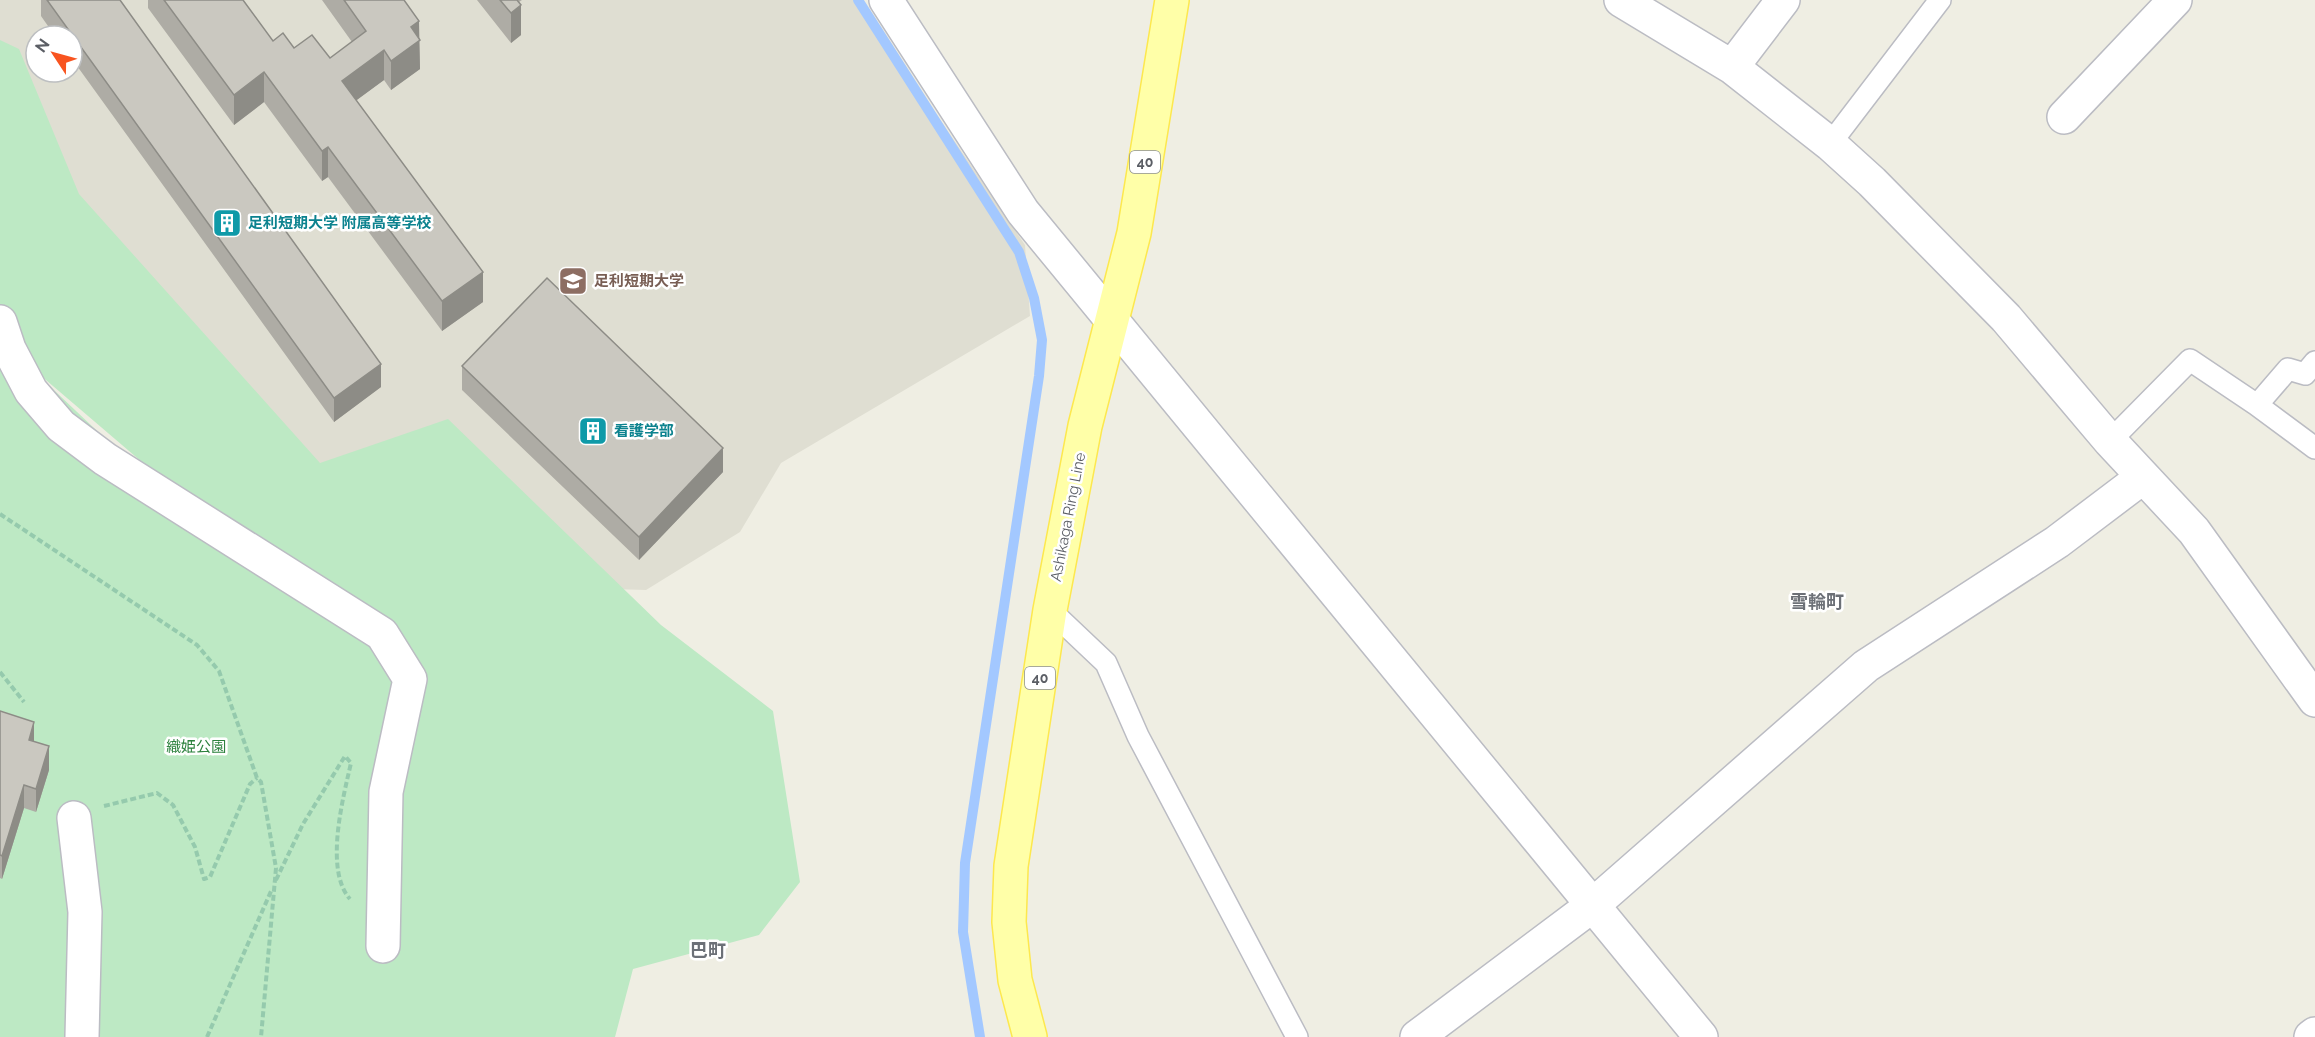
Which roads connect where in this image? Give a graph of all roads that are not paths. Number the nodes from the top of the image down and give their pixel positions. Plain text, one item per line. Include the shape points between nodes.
1 (886, 0) edge
2 (1172, 0) edge
3 (1621, 0) edge
4 (1784, 0) edge
5 (1940, 0) edge
6 (2175, 0) edge
7 (1732, 67) junction
8 (2064, 117) dead end
9 (1830, 144) junction
10 (0, 322) edge
11 (1112, 322) junction
12 (2315, 362) edge
13 (2258, 405) junction
14 (2110, 441) junction
15 (2315, 448) edge
16 (2143, 477) junction
17 (1050, 610) junction
18 (2315, 700) edge
19 (74, 818) road end
20 (1593, 905) junction
21 (383, 946) dead end
22 (2315, 1034) edge
23 (82, 1037) edge
24 (1030, 1037) edge
25 (1297, 1037) edge
26 (1417, 1037) edge
27 (1701, 1037) edge
28 (2312, 1037) edge

1 - 11 street via 1023,212
2 - 11 main road, Ashikaga Ring Line / 40 via 1134,233
3 - 7 street
4 - 7 street
5 - 9 lane
6 - 8 street
7 - 9 street
9 - 14 street via 2006,318
10 - 21 street via 31,391 61,426 105,459 382,634 410,679 386,792
11 - 17 main road, Ashikaga Ring Line / 40 via 1085,426
11 - 20 street
12 - 13 lane via 2305,375 2288,369
13 - 14 lane via 2190,360
13 - 15 lane
14 - 16 street
16 - 18 street via 2194,531
16 - 20 street via 2057,542 1866,666
17 - 24 main road, Ashikaga Ring Line / 40 via 1011,866 1009,922 1015,980
17 - 25 lane via 1106,663 1138,736
19 - 23 street via 85,912
20 - 26 street
20 - 27 street
22 - 28 street

